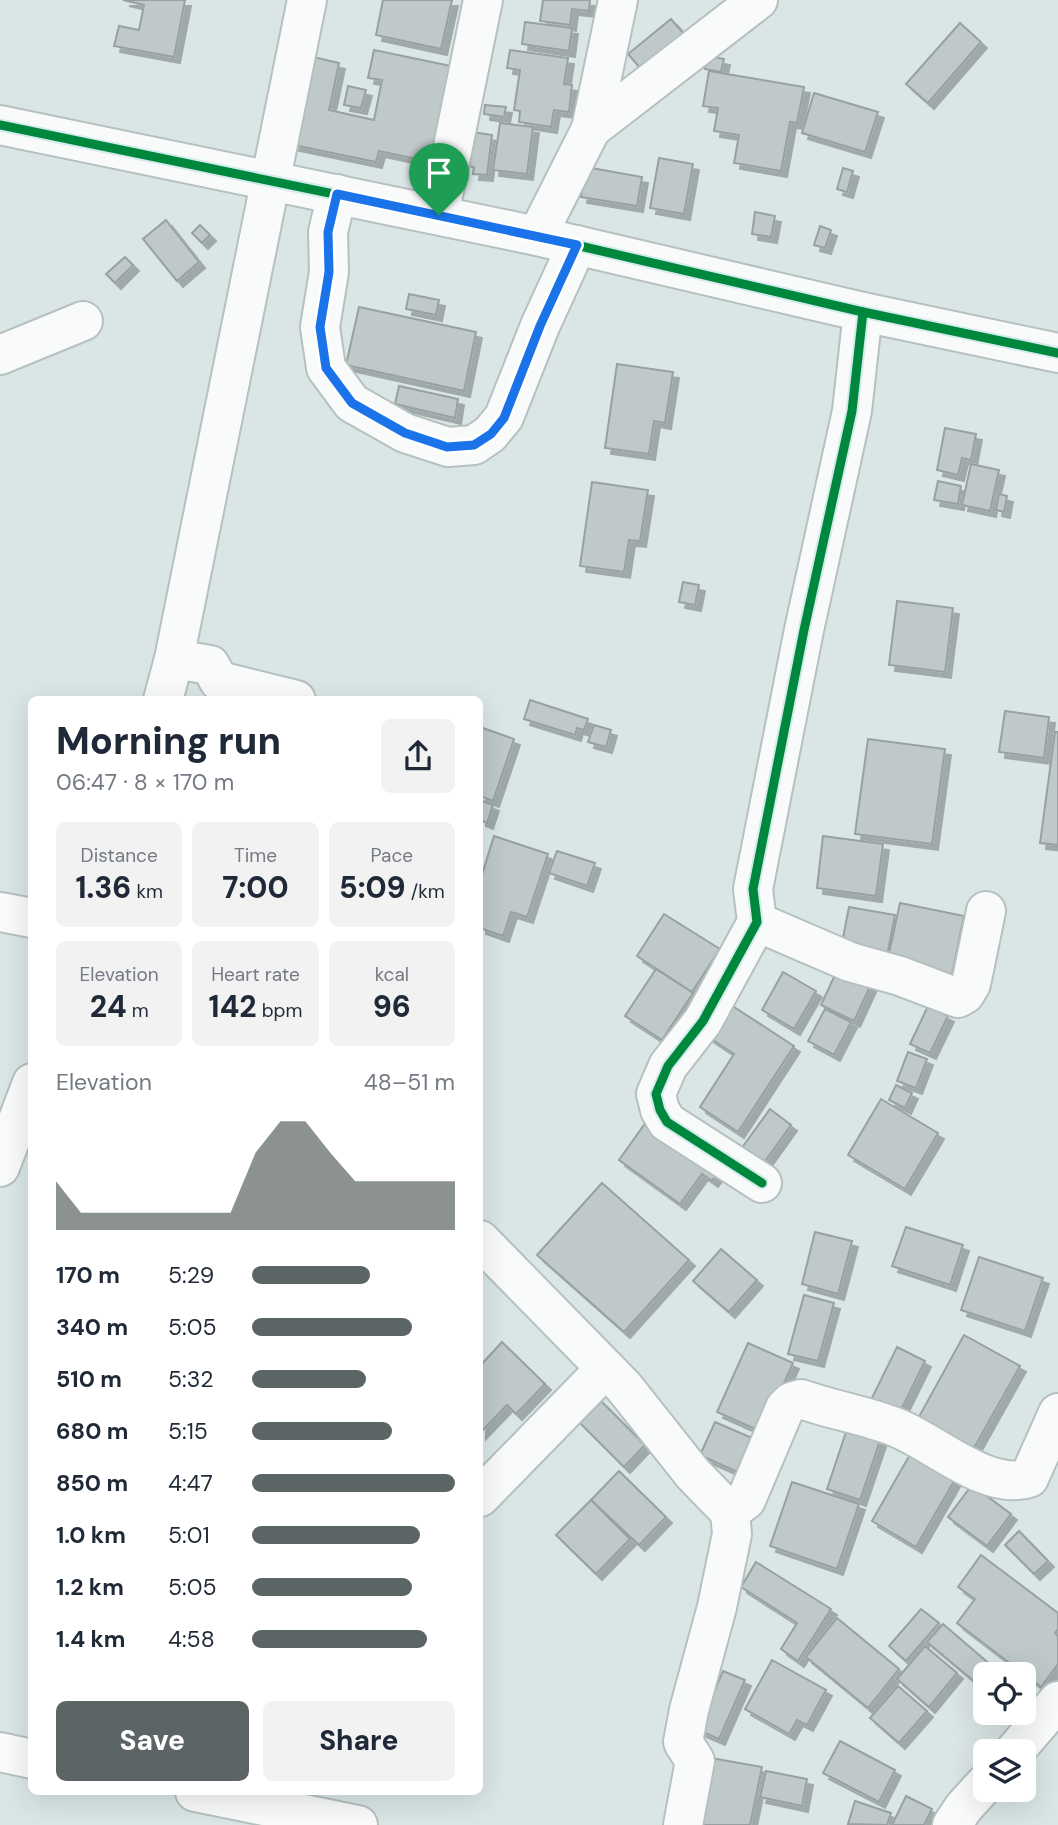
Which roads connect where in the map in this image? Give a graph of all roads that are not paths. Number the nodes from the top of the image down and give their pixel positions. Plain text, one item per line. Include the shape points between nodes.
1 (307, 0) edge
2 (483, 0) edge
3 (618, 0) edge
4 (758, 0) edge
5 (0, 125) edge
6 (591, 129) junction
7 (269, 181) junction
8 (337, 194) junction
9 (439, 215) junction
10 (537, 236) junction
11 (577, 245) junction
12 (863, 312) junction
13 (83, 321) dead end
14 (1058, 353) edge
15 (0, 355) edge
16 (174, 659) junction
17 (164, 696) edge
18 (280, 696) edge
19 (986, 911) dead end
20 (0, 912) edge
21 (28, 917) edge
22 (757, 922) junction
23 (28, 1094) edge
24 (0, 1167) edge
25 (762, 1183) dead end
26 (483, 1243) edge
27 (605, 1369) junction
28 (1058, 1413) edge
29 (483, 1494) edge
30 (730, 1512) junction
31 (1058, 1701) edge
32 (1025, 1739) edge
33 (0, 1752) edge
34 (28, 1758) edge
35 (225, 1795) edge
36 (973, 1797) edge
37 (314, 1804) edge
38 (358, 1825) edge
39 (683, 1825) edge
40 (953, 1825) edge

1 - 7 street
2 - 9 street
3 - 6 street
4 - 6 street
5 - 7 street
6 - 10 street
7 - 8 street
7 - 16 street
8 - 9 street
8 - 11 street via 328,232 329,272 320,327 326,368 352,403 405,433 447,447 474,445 504,418
9 - 10 street
10 - 11 street
11 - 12 street
12 - 14 street
12 - 22 street via 852,411 753,889
13 - 15 street
16 - 17 street
16 - 18 street via 210,665 219,681
19 - 22 street via 971,984 958,998 850,961
20 - 21 street
22 - 25 street via 703,1021 668,1066 656,1094 667,1122
23 - 24 street
26 - 27 street
27 - 29 street
27 - 30 street
28 - 30 street via 1028,1478 1017,1482 986,1475 898,1428 801,1399 791,1402 746,1500
30 - 39 street via 732,1534 683,1742 695,1761
31 - 32 street
33 - 34 street
35 - 37 street
36 - 40 street
37 - 38 street

